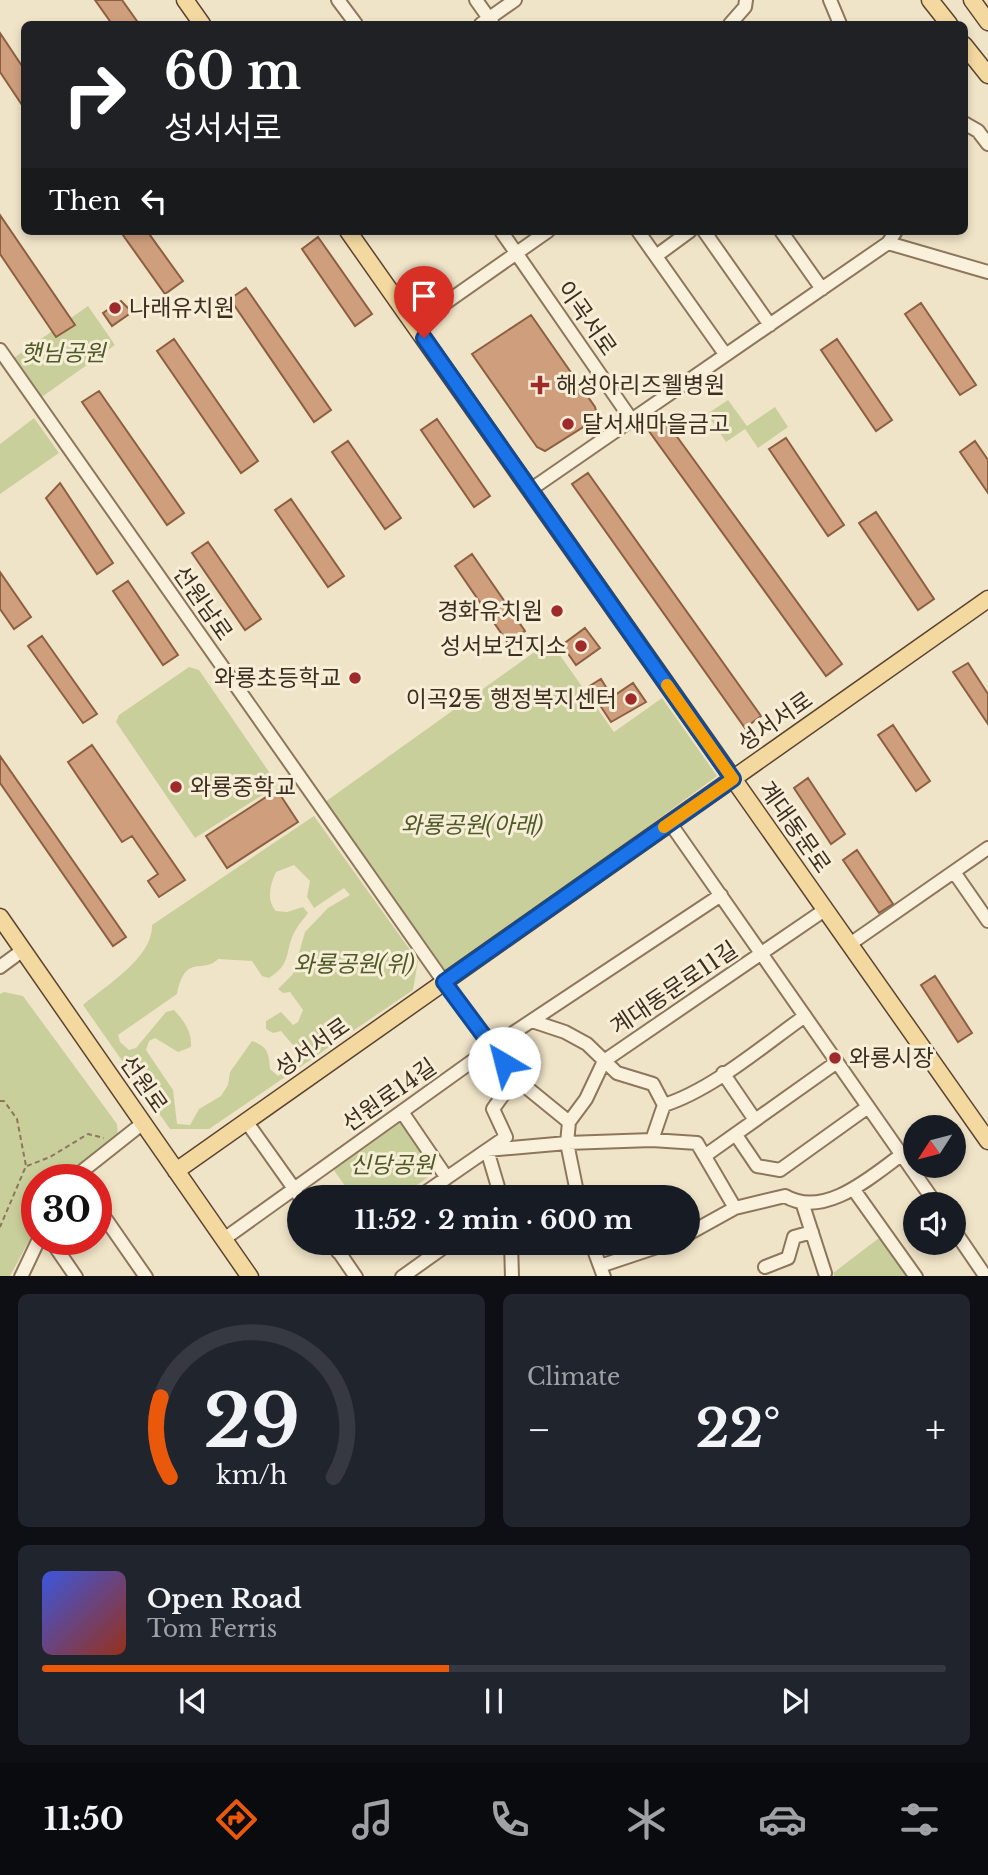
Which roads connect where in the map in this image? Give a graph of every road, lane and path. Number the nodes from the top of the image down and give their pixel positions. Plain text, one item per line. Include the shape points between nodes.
1 (185, 0) edge
2 (338, 0) edge
3 (475, 0) edge
4 (516, 0) edge
5 (746, 0) edge
6 (830, 0) edge
7 (930, 0) edge
8 (972, 0) edge
9 (200, 21) edge
10 (354, 21) edge
11 (487, 21) edge
12 (490, 21) edge
13 (736, 21) edge
14 (839, 21) edge
15 (947, 21) edge
16 (988, 22) edge
17 (968, 50) edge
18 (988, 75) edge
19 (968, 125) edge
20 (988, 144) edge
21 (351, 235) edge
22 (504, 235) edge
23 (542, 235) edge
24 (641, 235) edge
25 (685, 235) edge
26 (707, 235) edge
27 (784, 235) edge
28 (893, 235) edge
29 (888, 243) junction
30 (516, 253) junction
31 (656, 256) junction
32 (988, 272) edge
33 (822, 289) junction
34 (414, 325) junction
35 (770, 325) junction
36 (0, 350) edge
37 (725, 354) junction
38 (631, 419) junction
39 (530, 490) junction
40 (988, 598) edge
41 (733, 779) junction
42 (670, 823) junction
43 (988, 848) edge
44 (954, 872) junction
45 (721, 895) junction
46 (826, 909) junction
47 (0, 917) edge
48 (988, 921) edge
49 (850, 944) junction
50 (23, 950) junction
51 (761, 953) junction
52 (0, 967) edge
53 (444, 982) junction
54 (805, 1016) junction
55 (532, 1021) junction
56 (492, 1047) junction
57 (604, 1061) junction
58 (837, 1062) junction
59 (723, 1073) junction
60 (515, 1078) junction
61 (0, 1101) edge
62 (664, 1105) junction
63 (868, 1107) junction
64 (402, 1112) junction
65 (755, 1120) junction
66 (246, 1121) junction
67 (569, 1122) junction
68 (143, 1123) junction
69 (736, 1135) junction
70 (122, 1139) junction
71 (652, 1140) junction
72 (988, 1141) edge
73 (567, 1143) junction
74 (487, 1150) junction
75 (706, 1155) junction
76 (901, 1155) junction
77 (26, 1164) edge
78 (31, 1164) edge
79 (92, 1164) edge
80 (176, 1171) junction
81 (21, 1178) edge
82 (447, 1178) junction
83 (291, 1185) edge
84 (307, 1185) edge
85 (437, 1185) edge
86 (497, 1185) edge
87 (576, 1185) edge
88 (854, 1190) junction
89 (927, 1192) edge
90 (287, 1199) edge
91 (802, 1202) junction
92 (735, 1209) junction
93 (0, 1227) edge
94 (112, 1228) edge
95 (700, 1228) edge
96 (812, 1232) junction
97 (224, 1239) junction
98 (966, 1247) edge
99 (31, 1255) edge
100 (61, 1255) edge
101 (341, 1255) edge
102 (432, 1255) edge
103 (510, 1255) edge
104 (641, 1255) edge
105 (765, 1267) dead end
106 (602, 1271) edge
107 (509, 1274) edge
108 (823, 1275) edge
109 (21, 1276) edge
110 (75, 1276) edge
111 (146, 1276) edge
112 (250, 1276) edge
113 (355, 1276) edge
114 (402, 1276) edge
115 (916, 1276) edge
116 (986, 1276) edge

1 - 9 main road
2 - 10 street
3 - 11 street
4 - 12 street
5 - 13 street
6 - 14 street
7 - 15 main road
8 - 16 main road
17 - 18 main road
19 - 20 street
21 - 34 main road, 계대동문로
22 - 30 street, 이곡서로
23 - 30 street
24 - 31 street
25 - 31 street
26 - 35 street
27 - 33 street
28 - 29 street
29 - 32 street
29 - 33 street
30 - 34 street
30 - 38 street, 이곡서로
31 - 37 street
33 - 35 street
34 - 39 main road, 계대동문로
35 - 37 street
36 - 53 street, 선원남로
37 - 38 street
38 - 39 street
39 - 41 main road, 계대동문로
40 - 41 main road, 성서서로
41 - 42 main road, 성서서로
41 - 46 main road, 계대동문로
42 - 45 street
42 - 53 main road, 성서서로
43 - 44 street
44 - 48 street
44 - 49 street
45 - 51 street
45 - 55 street, 선원로14길
46 - 49 main road, 계대동문로
46 - 51 street, 계대동문로11길
47 - 50 main road, 선원로
49 - 72 main road, 계대동문로
50 - 52 street
50 - 68 main road, 선원로
51 - 54 street
51 - 57 street, 계대동문로11길
53 - 56 street, 선원남로
53 - 66 main road, 성서서로
54 - 58 street
54 - 59 street
55 - 56 street, 선원로14길
55 - 57 street via 587,1044
56 - 60 street, 선원남로
56 - 64 street, 선원로14길
57 - 62 street via 617,1073 653,1084
57 - 67 street, 계대동문로11길
58 - 63 street
58 - 65 street
59 - 62 street via 679,1101
59 - 65 street
60 - 67 street, 선원남로
60 - 74 street via 493,1109 506,1137
61 - 77 path via 17,1119
62 - 71 street
63 - 69 street via 780,1170 757,1166
63 - 76 street
64 - 82 street
64 - 84 street, 선원로14길
65 - 69 street
66 - 80 main road, 성서서로
66 - 83 street
67 - 73 street
68 - 70 street
68 - 80 main road, 선원로
69 - 75 street
70 - 78 path via 88,1134
70 - 79 street
71 - 73 street
71 - 75 street via 697,1143
73 - 74 street
73 - 87 street
74 - 82 street
74 - 86 street
75 - 92 street
76 - 88 street
76 - 89 street
80 - 97 main road, 선원로
81 - 93 path
82 - 85 street
88 - 91 street
88 - 115 street
90 - 97 street, 선원로14길
91 - 92 street via 785,1196
91 - 96 street
92 - 95 street
94 - 111 street
96 - 105 street via 794,1237 788,1258
96 - 108 street
97 - 112 main road, 선원로
98 - 116 street
99 - 109 street
100 - 110 street
101 - 113 street
102 - 114 street
103 - 107 street
104 - 106 street

